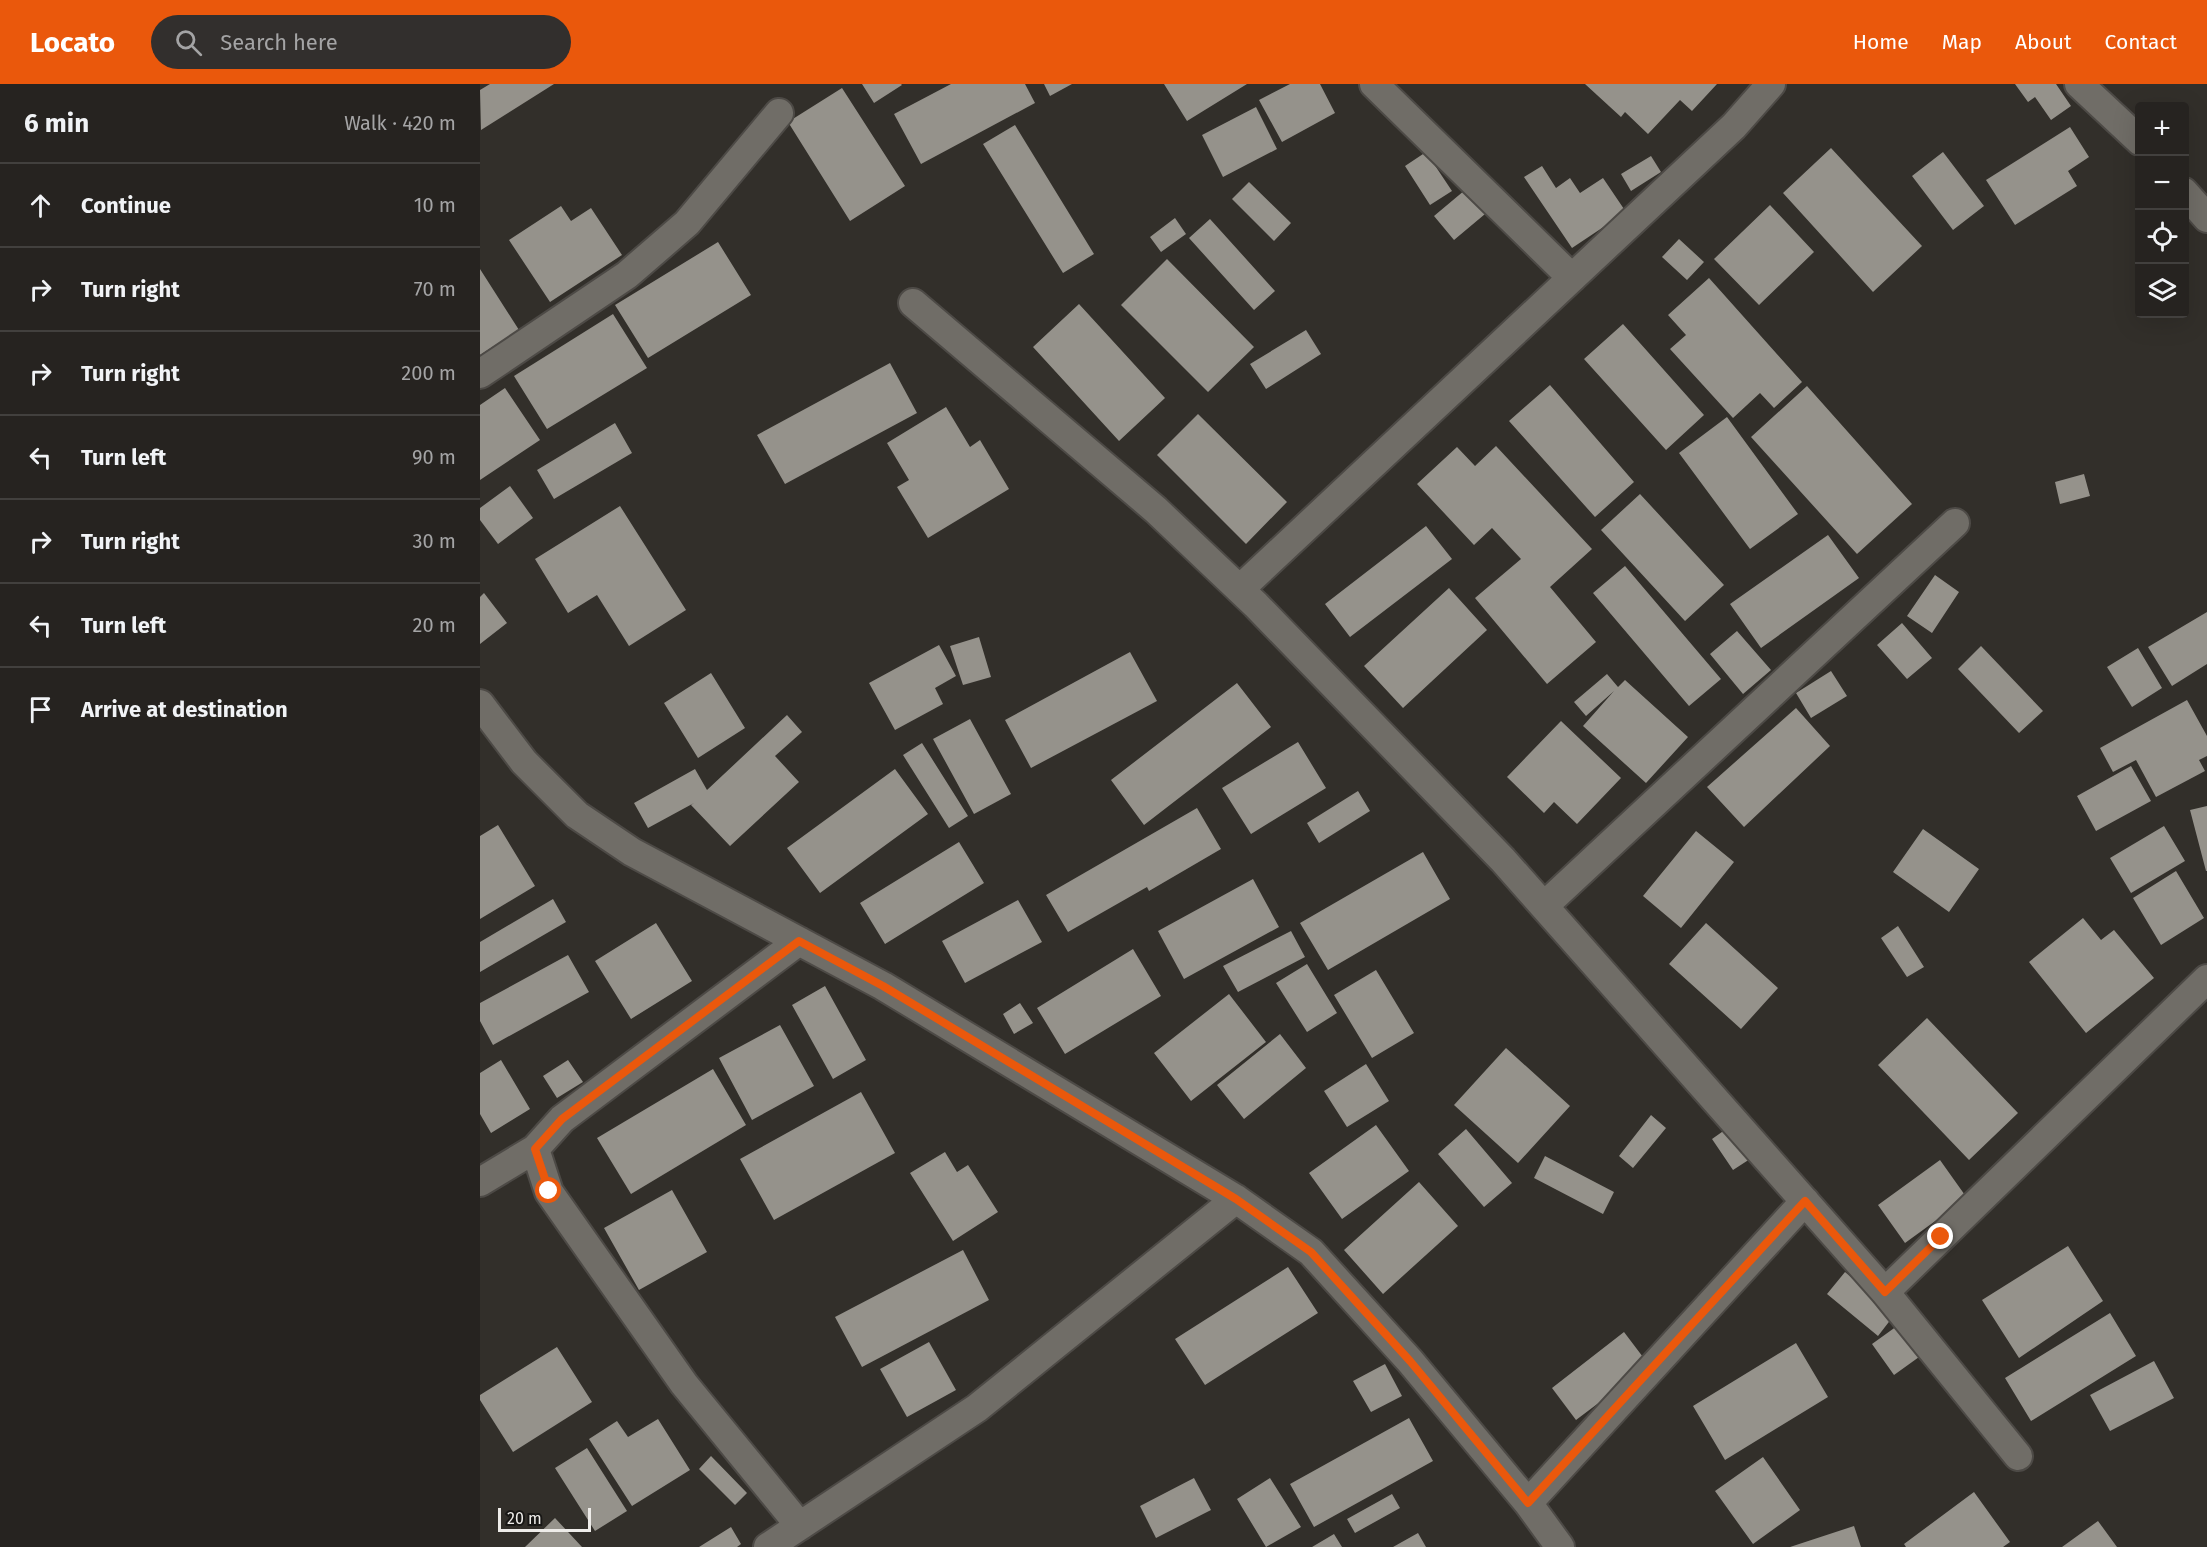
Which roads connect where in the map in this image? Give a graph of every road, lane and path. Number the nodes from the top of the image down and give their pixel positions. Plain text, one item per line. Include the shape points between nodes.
1 (1374, 84) edge
2 (1771, 84) edge
3 (2079, 84) edge
4 (779, 113) dead end
5 (2135, 137) edge
6 (2189, 198) edge
7 (2207, 218) edge
8 (1572, 278) junction
9 (913, 303) dead end
10 (480, 374) edge
11 (1955, 523) dead end
12 (1240, 589) junction
13 (480, 704) edge
14 (1544, 906) junction
15 (799, 941) junction
16 (2207, 980) edge
17 (535, 1149) junction
18 (480, 1182) edge
19 (1236, 1199) junction
20 (1805, 1201) junction
21 (1885, 1292) junction
22 (2018, 1456) dead end
23 (1528, 1503) junction
24 (800, 1526) junction
25 (768, 1547) edge
26 (1560, 1547) edge

1 - 8 street
2 - 8 street via 1734,126
3 - 5 street
4 - 10 street via 687,223 627,276
6 - 7 street
8 - 12 street
9 - 12 street via 1147,502
11 - 14 street
12 - 14 street
13 - 15 street via 524,762 577,815 632,852
14 - 20 street
15 - 17 street via 562,1119
15 - 19 street via 893,992
16 - 21 street
17 - 18 street
17 - 24 street via 555,1201 684,1384
19 - 23 street via 1311,1252 1410,1361
19 - 24 street via 977,1408
20 - 21 street
20 - 23 street
21 - 22 street
23 - 26 street
24 - 25 street

